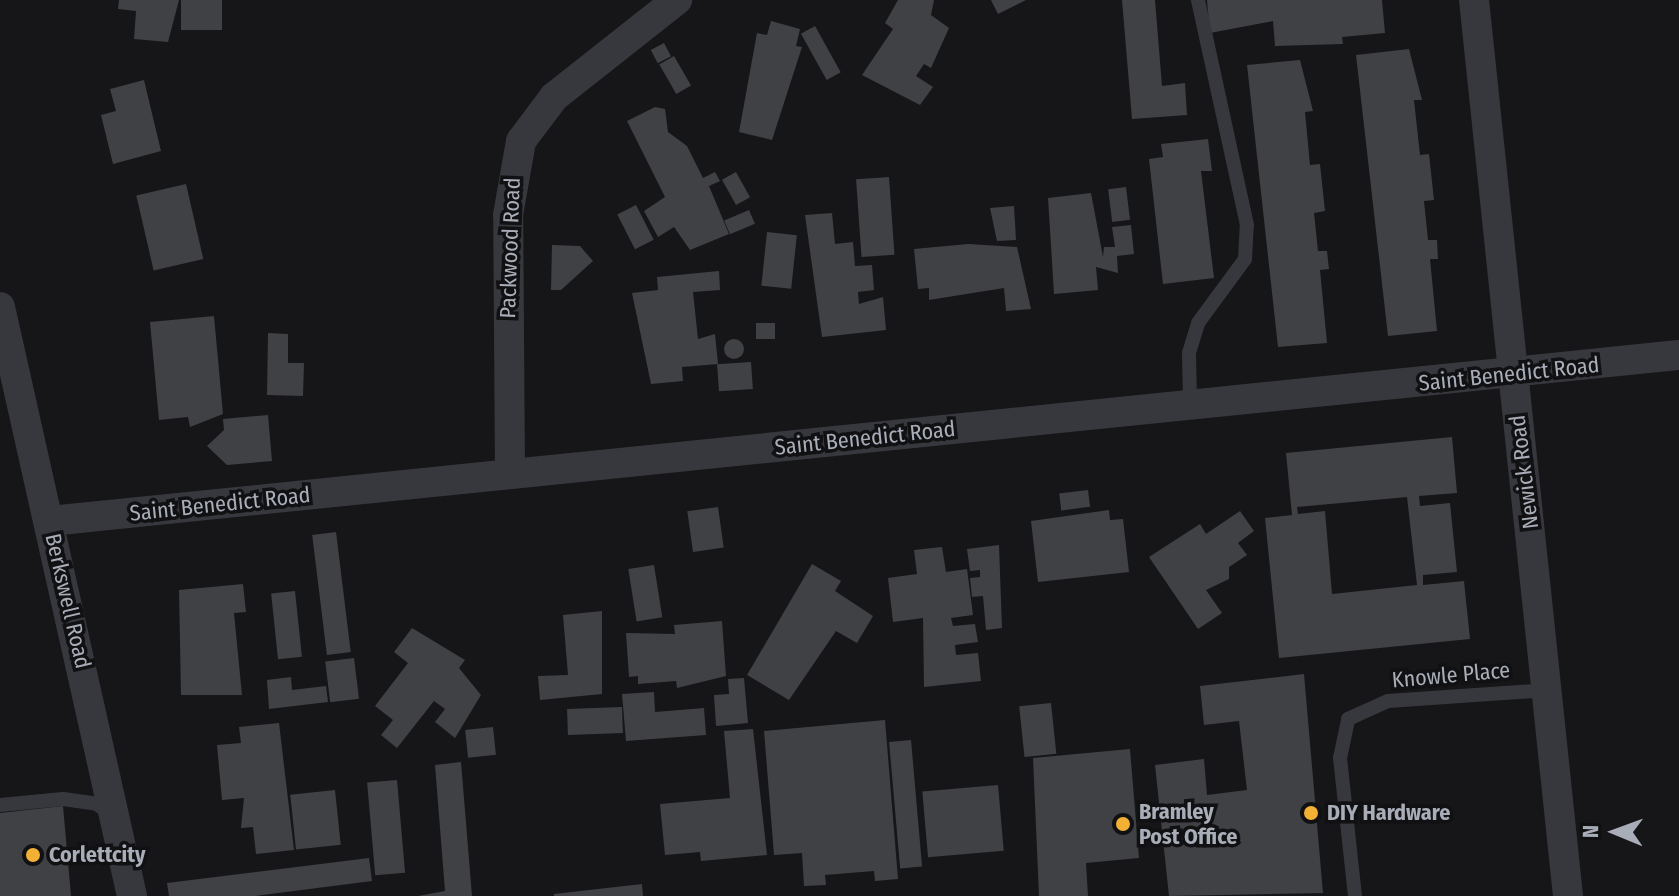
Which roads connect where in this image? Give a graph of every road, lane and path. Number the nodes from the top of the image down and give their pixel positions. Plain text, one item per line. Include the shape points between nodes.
1 (677, 0) edge
2 (1198, 0) edge
3 (1474, 0) edge
4 (0, 307) edge
5 (1679, 355) edge
6 (1513, 374) junction
7 (1190, 404) junction
8 (510, 474) junction
9 (50, 521) junction
10 (1548, 690) junction
11 (0, 805) edge
12 (119, 824) junction
13 (132, 896) edge
14 (1355, 896) edge
15 (1568, 896) edge

1 - 8 street, Packwood Road via 554,97 521,141 508,215
2 - 7 lane via 1247,225 1245,259 1198,323 1189,353
3 - 6 street, Newick Road
4 - 9 street, Berkswell Road
5 - 6 street, Saint Benedict Road
6 - 7 street, Saint Benedict Road
6 - 10 street, Newick Road
7 - 8 street, Saint Benedict Road
8 - 9 street, Saint Benedict Road
9 - 12 street, Berkswell Road
10 - 14 lane, Knowle Place via 1388,701 1348,719 1340,758
10 - 15 street, Newick Road
11 - 12 lane via 97,804
12 - 13 street, Berkswell Road

